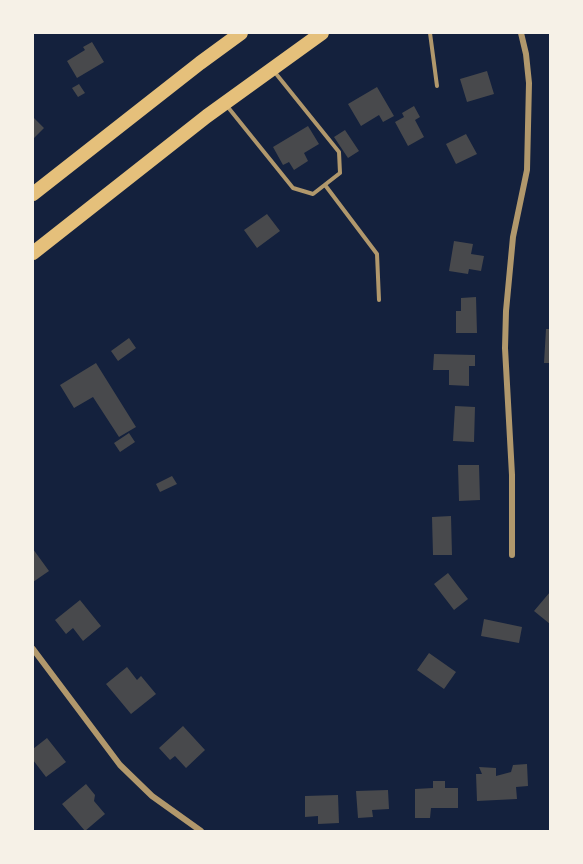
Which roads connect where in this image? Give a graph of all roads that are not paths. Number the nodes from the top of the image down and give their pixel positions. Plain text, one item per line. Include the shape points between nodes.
1 (242, 33) edge
2 (322, 33) edge
3 (430, 33) edge
4 (521, 33) edge
5 (271, 69) junction
6 (437, 86) dead end
7 (224, 103) junction
8 (325, 184) junction
9 (35, 190) edge
10 (33, 253) edge
11 (379, 300) dead end
12 (512, 555) dead end
13 (33, 649) edge
14 (201, 831) edge

1 - 9 highway
2 - 5 highway
3 - 6 lane
4 - 12 street via 529,83 528,170 513,237 505,348
5 - 7 highway
5 - 8 lane via 339,152 340,173
7 - 8 lane via 294,188 313,194
7 - 10 highway
8 - 11 lane via 377,254
13 - 14 street via 120,765 152,796

